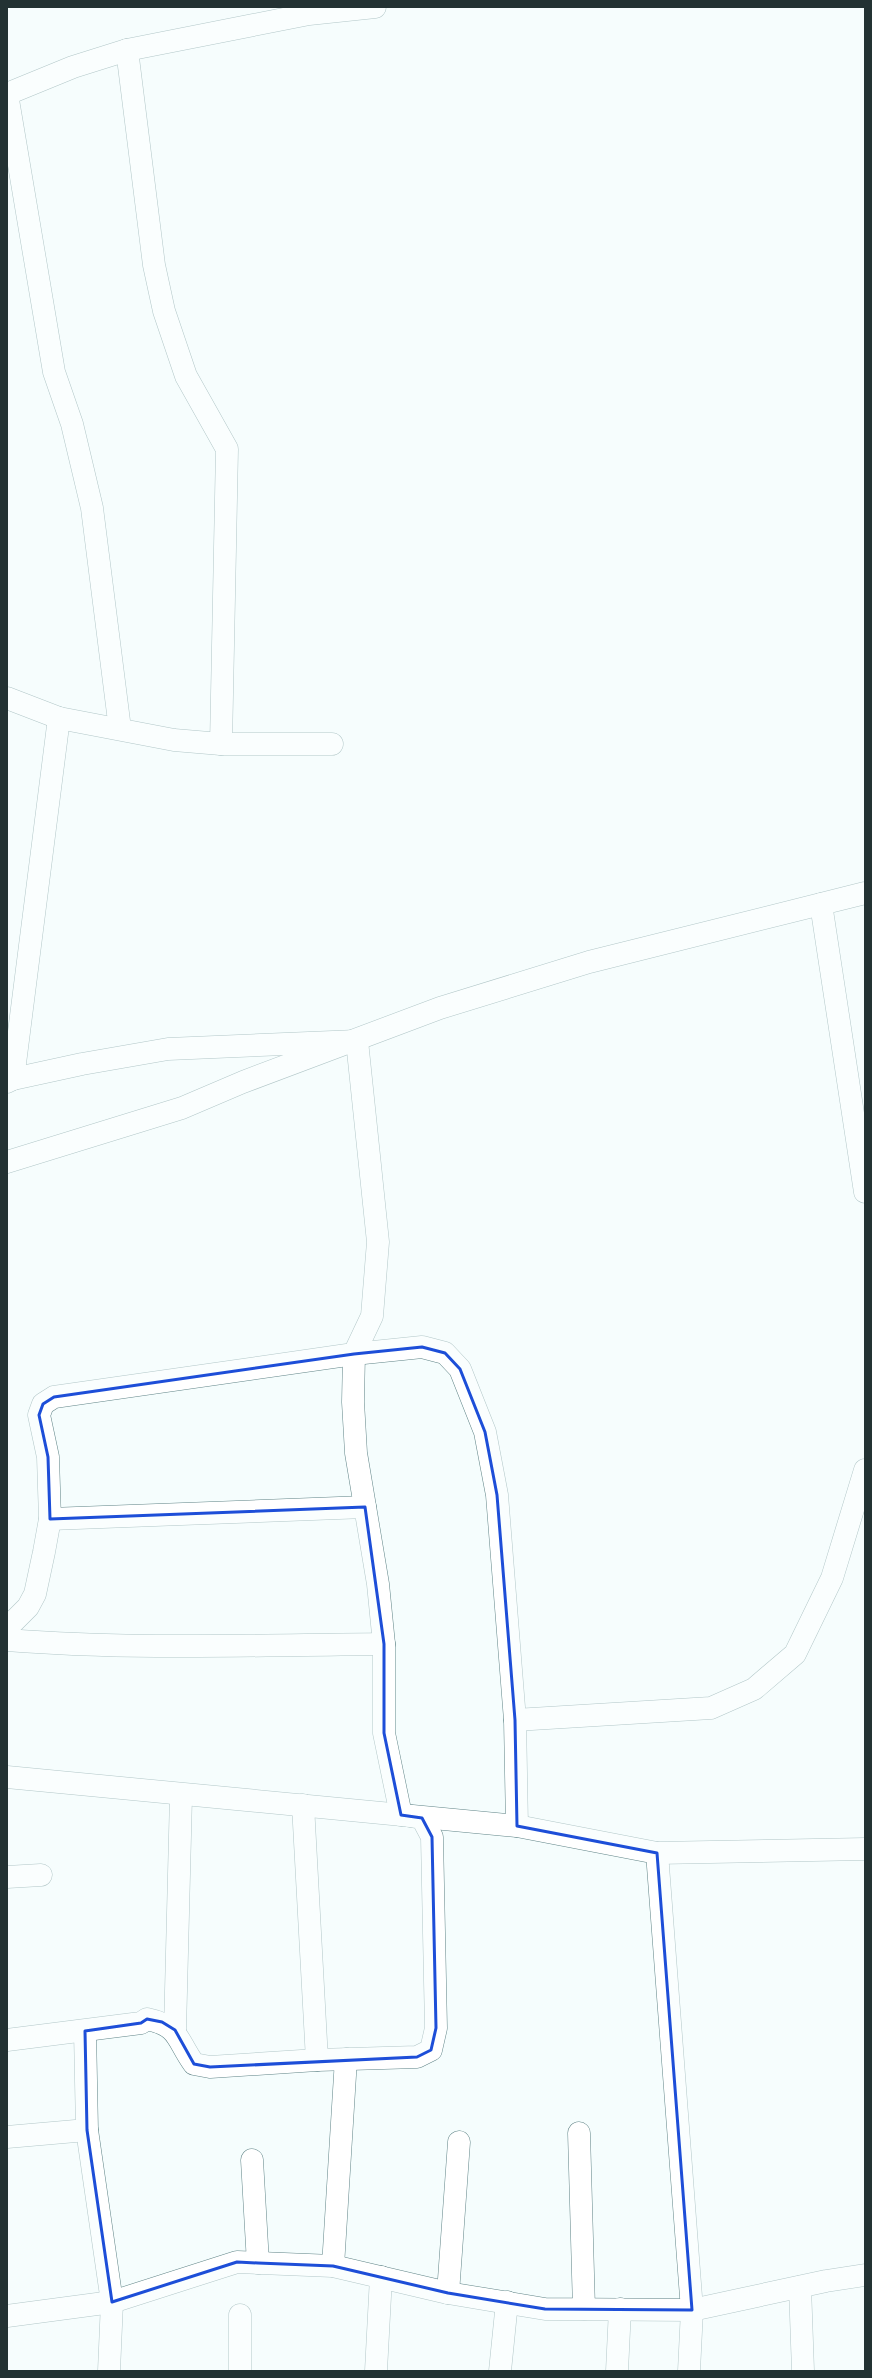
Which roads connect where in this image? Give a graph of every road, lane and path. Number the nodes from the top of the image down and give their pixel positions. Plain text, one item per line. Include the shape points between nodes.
1 (375, 7) edge
2 (127, 50) junction
3 (7, 698) edge
4 (58, 718) junction
5 (120, 729) junction
6 (221, 744) junction
7 (332, 744) dead end
8 (865, 893) edge
9 (821, 904) junction
10 (357, 1041) junction
11 (10, 1080) edge
12 (7, 1162) edge
13 (865, 1192) edge
14 (354, 1354) junction
15 (865, 1470) edge
16 (365, 1508) junction
17 (50, 1519) junction
18 (7, 1628) edge
19 (7, 1640) edge
20 (384, 1644) junction
21 (515, 1720) junction
22 (7, 1777) edge
23 (181, 1796) junction
24 (302, 1805) junction
25 (401, 1815) junction
26 (517, 1826) junction
27 (865, 1849) edge
28 (657, 1853) junction
29 (41, 1875) dead end
30 (7, 1877) edge
31 (85, 2030) junction
32 (175, 2030) junction
33 (7, 2040) edge
34 (346, 2059) junction
35 (317, 2060) junction
36 (87, 2130) junction
37 (579, 2134) dead end
38 (7, 2137) edge
39 (459, 2142) dead end
40 (252, 2160) dead end
41 (258, 2262) junction
42 (333, 2266) junction
43 (865, 2275) edge
44 (381, 2277) junction
45 (800, 2286) junction
46 (448, 2293) junction
47 (112, 2302) junction
48 (507, 2302) junction
49 (584, 2309) junction
50 (620, 2309) junction
51 (692, 2310) junction
52 (7, 2316) edge
53 (240, 2316) dead end
54 (109, 2371) edge
55 (240, 2371) edge
56 (376, 2371) edge
57 (500, 2371) edge
58 (617, 2371) edge
59 (689, 2371) edge
60 (803, 2371) edge

1 - 2 street via 309,14
2 - 5 street via 73,67 7,94 54,372 72,424 92,508
2 - 6 street via 154,265 164,311 186,376 227,450
3 - 4 street
4 - 5 street
4 - 11 street
5 - 6 street via 174,740
6 - 7 street
8 - 9 street
9 - 10 street via 589,962 440,1008
9 - 13 street
10 - 11 street via 168,1049
10 - 12 street via 243,1082 182,1108
10 - 14 street via 378,1242 372,1316
14 - 16 street via 356,1453
14 - 17 street via 54,1397 43,1404 39,1415 48,1458
14 - 21 street via 422,1347 445,1353 460,1369 485,1432 497,1495
15 - 21 street via 832,1578 795,1654 754,1689 711,1708
16 - 17 street
16 - 20 street via 378,1584
17 - 18 street via 35,1594 28,1607
19 - 20 street via 175,1645
20 - 25 street via 384,1733
21 - 26 street
22 - 23 street
23 - 24 street
23 - 32 street
24 - 25 street
24 - 35 street
25 - 26 street
25 - 34 street via 422,1818 432,1837 436,2028 431,2050 417,2057
26 - 28 street
27 - 28 street
28 - 51 street
29 - 30 street
31 - 32 street via 141,2023 147,2019 162,2022
31 - 33 street
31 - 36 street
32 - 35 street via 182,2048 194,2064 210,2067
34 - 35 street
34 - 42 street
36 - 38 street
36 - 47 street
37 - 49 street
39 - 46 street
40 - 41 street
41 - 42 street
41 - 47 street via 236,2262
42 - 44 street
43 - 45 street
44 - 46 street
44 - 56 street
45 - 51 street
45 - 60 street
46 - 48 street
47 - 52 street
47 - 54 street
48 - 49 street via 545,2309
48 - 57 street
49 - 50 street
50 - 51 street
50 - 58 street
51 - 59 street
53 - 55 street

